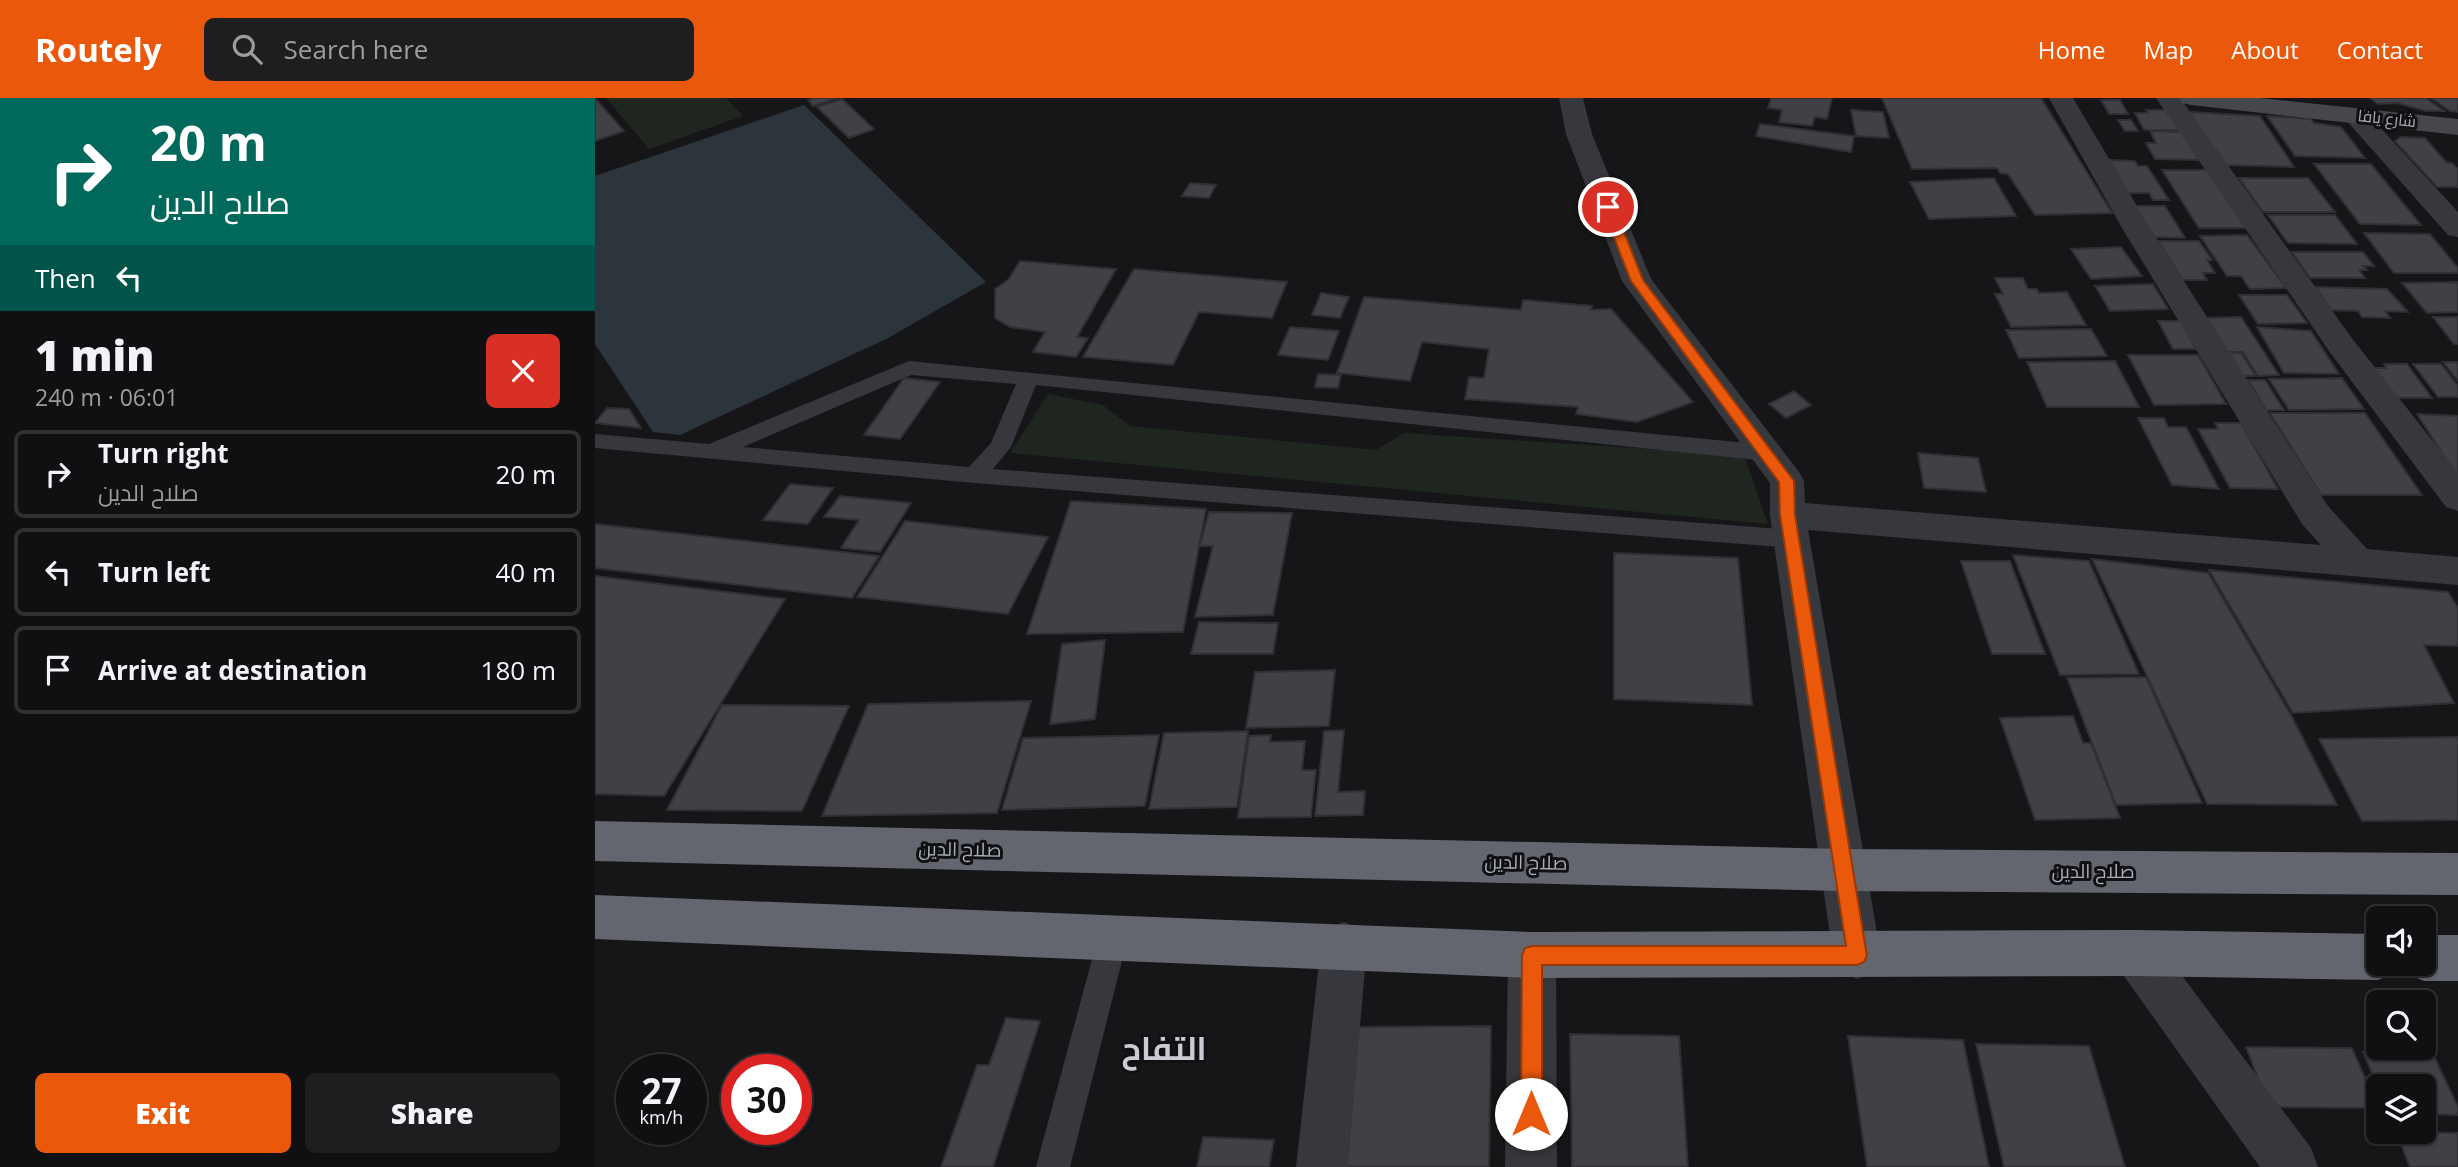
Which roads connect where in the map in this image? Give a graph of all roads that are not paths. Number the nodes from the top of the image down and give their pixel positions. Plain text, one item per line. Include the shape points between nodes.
1 (1571, 98) edge
2 (2061, 98) edge
3 (2168, 98) edge
4 (2191, 98) edge
5 (2362, 110) edge
6 (2458, 127) edge
7 (2458, 229) edge
8 (1029, 378) junction
9 (595, 441) edge
10 (713, 451) junction
11 (1767, 453) junction
12 (974, 475) junction
13 (2458, 498) edge
14 (1790, 527) junction
15 (2357, 563) junction
16 (2458, 570) edge
17 (595, 841) edge
18 (1842, 870) junction
19 (2458, 874) edge
20 (595, 917) edge
21 (1113, 937) junction
22 (1344, 946) junction
23 (2136, 953) junction
24 (1532, 955) junction
25 (1857, 956) junction
26 (2366, 957) edge
27 (2436, 958) edge
28 (2458, 958) edge
29 (1053, 1167) edge
30 (1322, 1167) edge
31 (1531, 1167) edge
32 (2292, 1167) edge

1 - 11 street via 1579,134 1637,281
2 - 15 street via 2136,228 2315,515
3 - 13 street via 2340,344
4 - 5 street, شارع يافا
5 - 6 street, شارع يافا
5 - 7 street
8 - 10 lane via 909,368
8 - 11 lane
8 - 12 lane via 1000,447
9 - 10 lane
10 - 12 lane
11 - 14 street via 1787,481
12 - 14 lane
14 - 15 street
14 - 18 street
15 - 16 street
17 - 18 highway, صلاح الدين
18 - 19 highway, صلاح الدين
18 - 25 street
20 - 21 highway
21 - 22 highway
21 - 29 lane
22 - 24 highway
22 - 30 street
23 - 25 highway
23 - 26 highway
23 - 32 street
24 - 25 highway
24 - 31 street
27 - 28 highway

